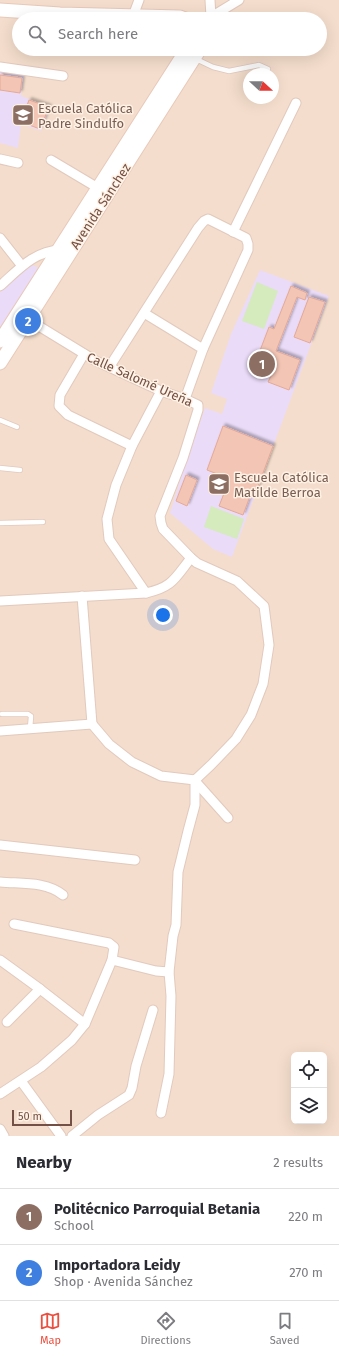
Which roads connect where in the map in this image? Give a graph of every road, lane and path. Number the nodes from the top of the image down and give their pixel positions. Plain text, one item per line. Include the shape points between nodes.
1 (139, 0) edge
2 (210, 0) edge
3 (239, 0) edge
4 (0, 10) edge
5 (30, 12) edge
6 (134, 12) edge
7 (211, 12) edge
8 (220, 12) edge
9 (189, 56) edge
10 (190, 56) edge
11 (198, 56) edge
12 (0, 67) edge
13 (243, 68) edge
14 (244, 68) edge
15 (268, 68) dead end
16 (63, 76) dead end
17 (296, 103) dead end
18 (0, 160) edge
19 (51, 160) dead end
20 (18, 163) dead end
21 (98, 188) junction
22 (233, 232) junction
23 (0, 238) edge
24 (72, 249) junction
25 (58, 250) junction
26 (22, 266) junction
27 (0, 286) edge
28 (144, 313) junction
29 (23, 316) junction
30 (0, 341) edge
31 (203, 349) junction
32 (84, 354) junction
33 (0, 363) edge
34 (110, 366) junction
35 (161, 391) junction
36 (185, 399) junction
37 (0, 420) edge
38 (17, 427) dead end
39 (132, 446) junction
40 (0, 468) edge
41 (20, 470) dead end
42 (43, 522) dead end
43 (0, 523) edge
44 (191, 558) junction
45 (146, 593) junction
46 (82, 596) junction
47 (0, 601) edge
48 (2, 714) dead end
49 (92, 724) junction
50 (30, 729) junction
51 (0, 731) edge
52 (195, 780) junction
53 (228, 818) dead end
54 (0, 845) edge
55 (135, 860) dead end
56 (0, 882) edge
57 (63, 895) dead end
58 (14, 924) dead end
59 (0, 960) edge
60 (112, 960) junction
61 (169, 972) junction
62 (40, 989) junction
63 (154, 1010) dead end
64 (7, 1022) dead end
65 (85, 1024) junction
66 (21, 1081) junction
67 (0, 1094) edge
68 (161, 1113) dead end
69 (0, 1129) edge
70 (4, 1136) edge
71 (61, 1136) edge
72 (72, 1136) edge

1 - 6 street
2 - 7 street
3 - 8 street
4 - 5 street
9 - 21 street, Avenida Sánchez
10 - 24 street, Avenida Sánchez
11 - 13 lane via 213,67 228,71
12 - 16 street
14 - 15 lane via 259,65
17 - 22 street
18 - 20 street
19 - 21 street
21 - 25 street, Avenida Sánchez
22 - 28 street via 208,219 204,221
22 - 31 street via 246,238 248,250
23 - 26 street
24 - 25 street
24 - 29 street, Avenida Sánchez
25 - 26 street via 46,252
25 - 29 street, Avenida Sánchez
26 - 27 street
28 - 31 street
28 - 34 street
29 - 30 street, Avenida Sánchez
29 - 32 street, Calle Salomé Ureña
29 - 33 street, Avenida Sánchez
31 - 36 street
32 - 34 street, Calle Salomé Ureña
32 - 39 street via 60,395 59,406 68,415
34 - 35 street, Calle Salomé Ureña
35 - 36 street, Calle Salomé Ureña
35 - 39 street
36 - 44 street, Calle Salomé Ureña via 198,405 198,410 160,516 164,529
37 - 38 lane
39 - 45 street via 111,505 108,519 109,539
40 - 41 lane
42 - 43 lane
44 - 45 street via 172,582 160,590
44 - 52 street, Calle Salomé Ureña via 238,581 264,606 269,645 263,684 252,715 236,739
45 - 46 street
46 - 47 street
46 - 49 street
48 - 50 lane via 28,714 31,716
49 - 50 street
49 - 52 street via 109,744 132,762 161,776
50 - 51 street
52 - 53 street
52 - 61 street via 195,805 178,872 176,925 172,936
54 - 55 street
56 - 57 street via 44,886
58 - 60 street via 109,943 114,947
59 - 62 street
60 - 61 street
60 - 65 street
61 - 68 street via 169,1074
62 - 64 street
62 - 65 street
63 - 72 street via 128,1095
65 - 66 street via 72,1040
66 - 67 street
66 - 71 street
69 - 70 street

